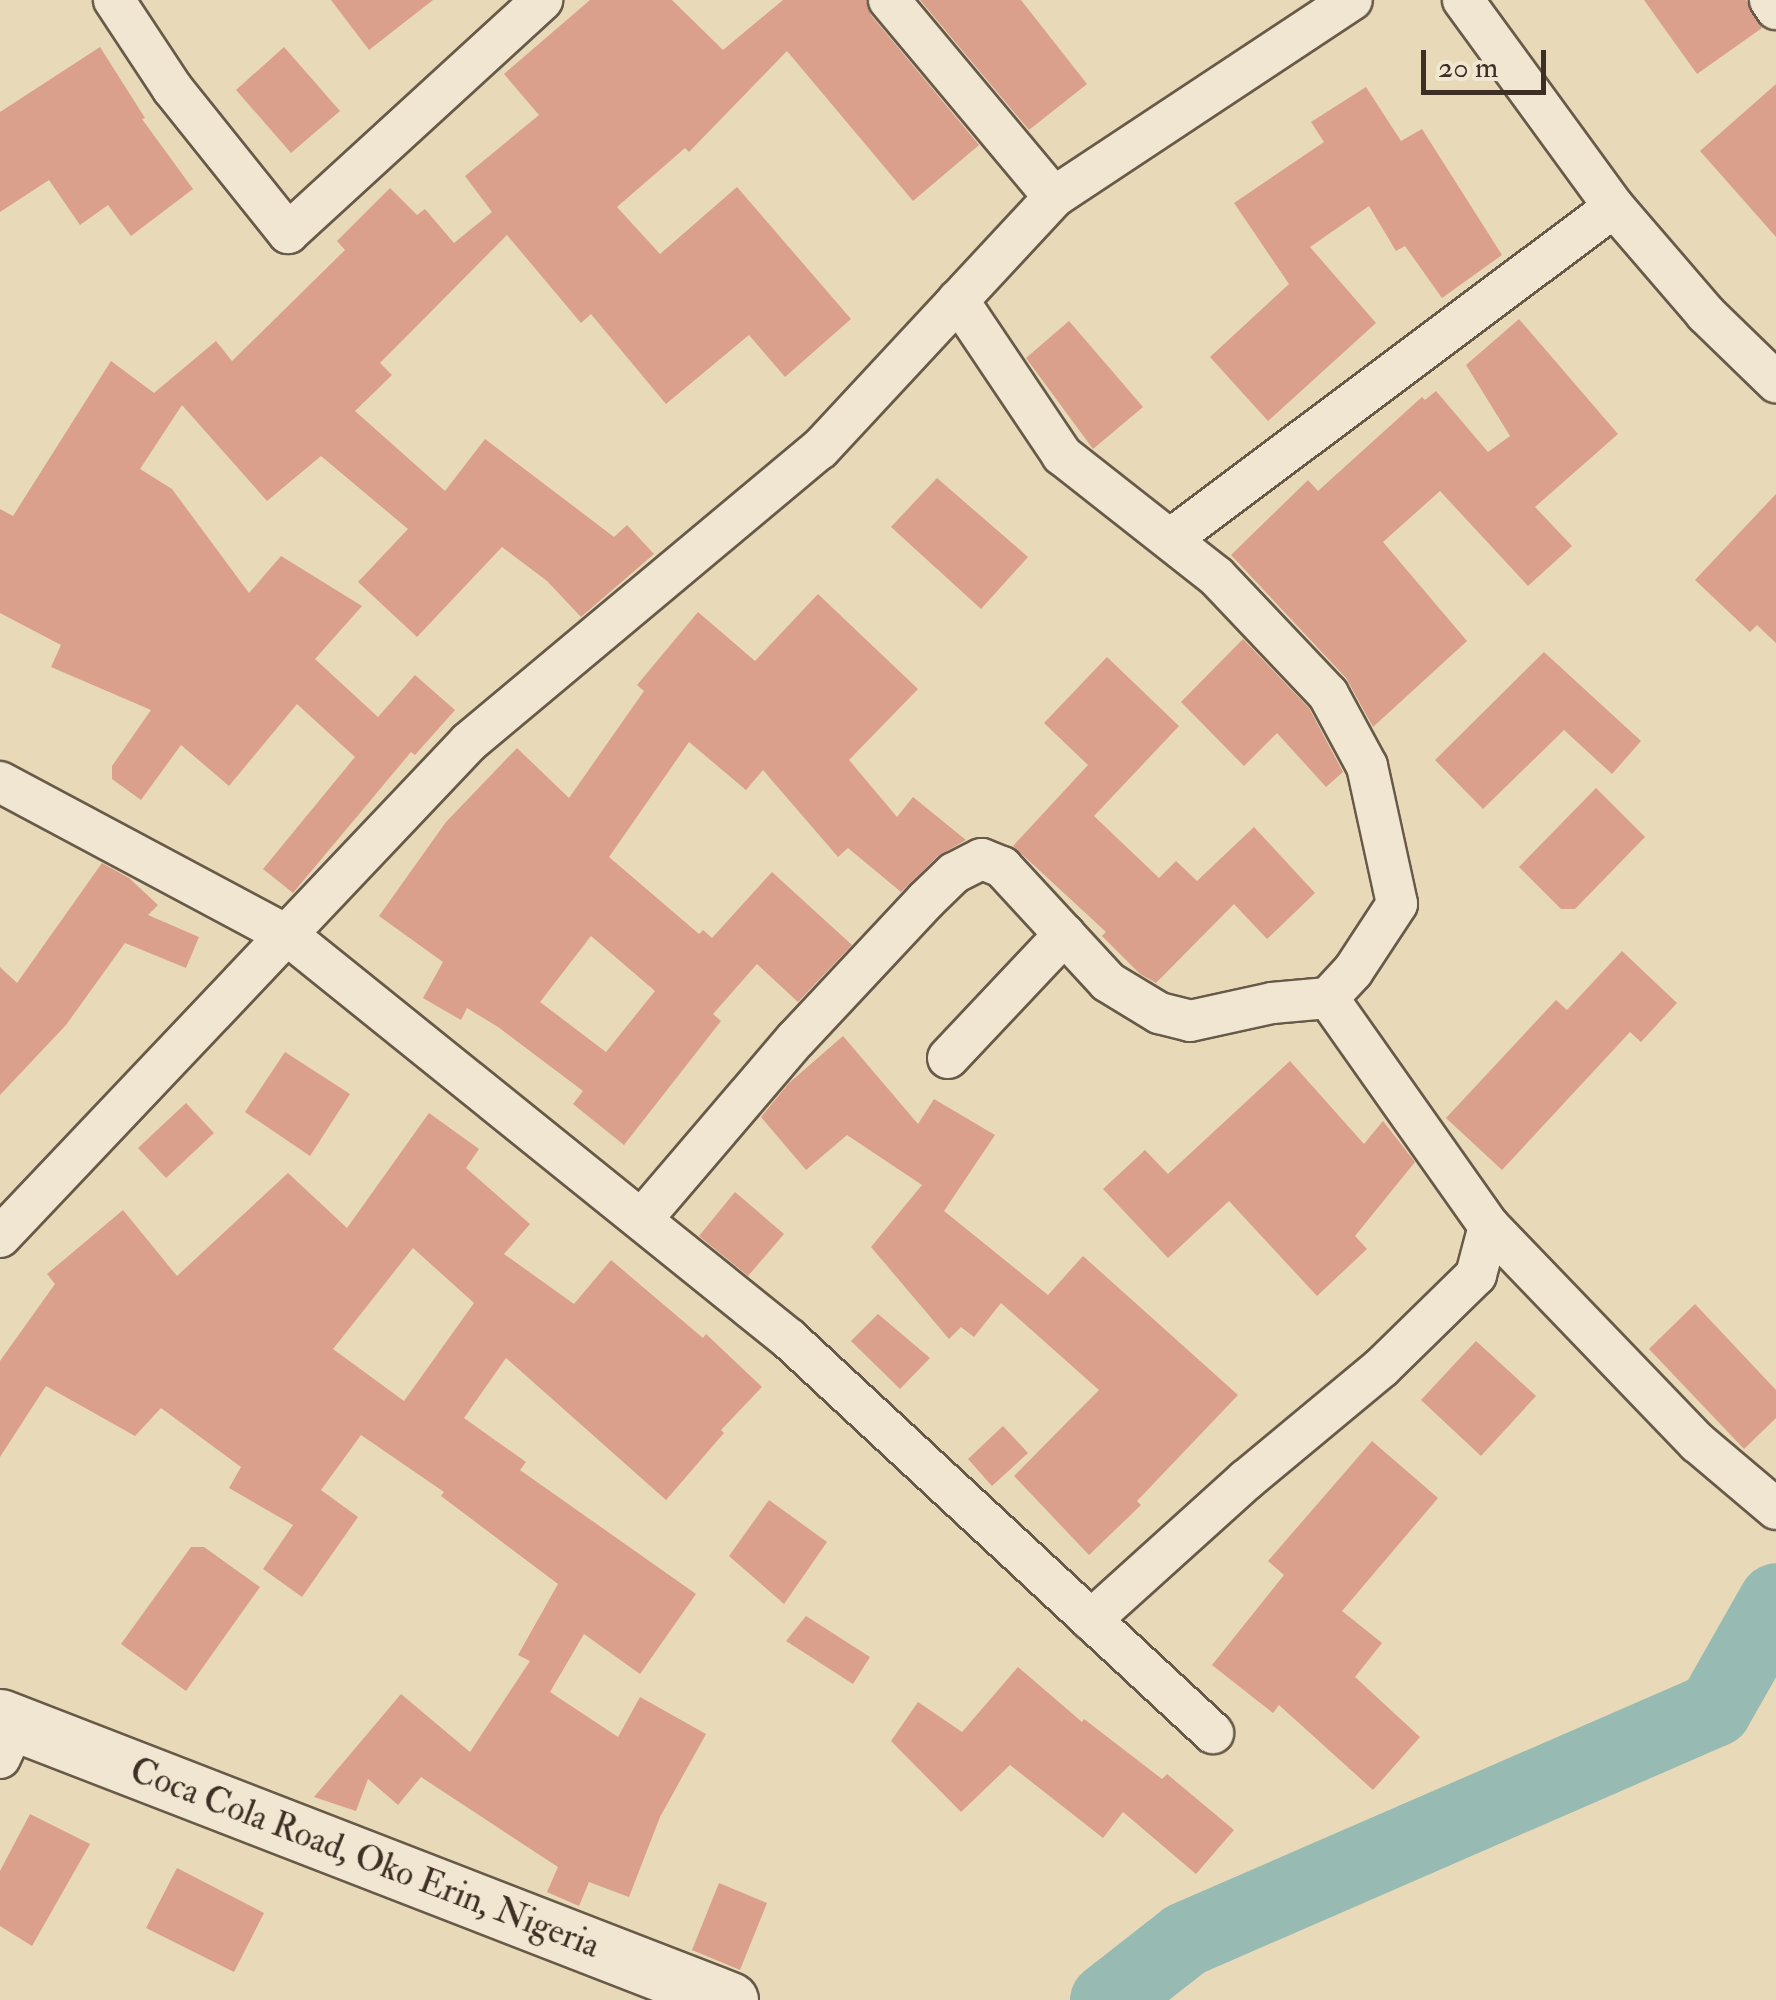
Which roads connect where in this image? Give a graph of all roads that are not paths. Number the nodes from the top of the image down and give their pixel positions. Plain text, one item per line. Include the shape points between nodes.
1 (114, 0) edge
2 (542, 0) edge
3 (889, 0) edge
4 (1352, 0) edge
5 (1463, 0) edge
6 (1770, 0) edge
7 (1776, 9) edge
8 (1054, 197) junction
9 (1614, 207) junction
10 (958, 300) junction
11 (1776, 382) edge
12 (1172, 538) junction
13 (0, 782) edge
14 (1065, 934) junction
15 (290, 937) junction
16 (1328, 998) junction
17 (948, 1058) dead end
18 (642, 1219) junction
19 (1490, 1226) junction
20 (0, 1237) edge
21 (1776, 1509) edge
22 (1091, 1620) junction
23 (5, 1733) edge
24 (1213, 1734) dead end
25 (730, 2000) edge

1 - 2 street via 172,88 288,233
3 - 8 street
4 - 8 street
5 - 9 street
6 - 7 street
8 - 10 street
9 - 11 street via 1706,314
9 - 12 street
10 - 12 street via 1062,455
10 - 15 street via 820,449 470,742
12 - 16 street via 1264,622 1328,694 1367,766 1397,904
13 - 15 street
14 - 16 street via 1108,982 1159,1014 1190,1021
14 - 17 street
14 - 18 street via 1002,868 982,859 954,874 796,1039
15 - 18 street
15 - 20 street
16 - 19 street
18 - 22 street via 789,1338
19 - 21 street via 1698,1443
19 - 22 street via 1476,1276 1381,1368
22 - 24 street
23 - 25 street, Coca Cola Road, Oko Erin, Nigeria

